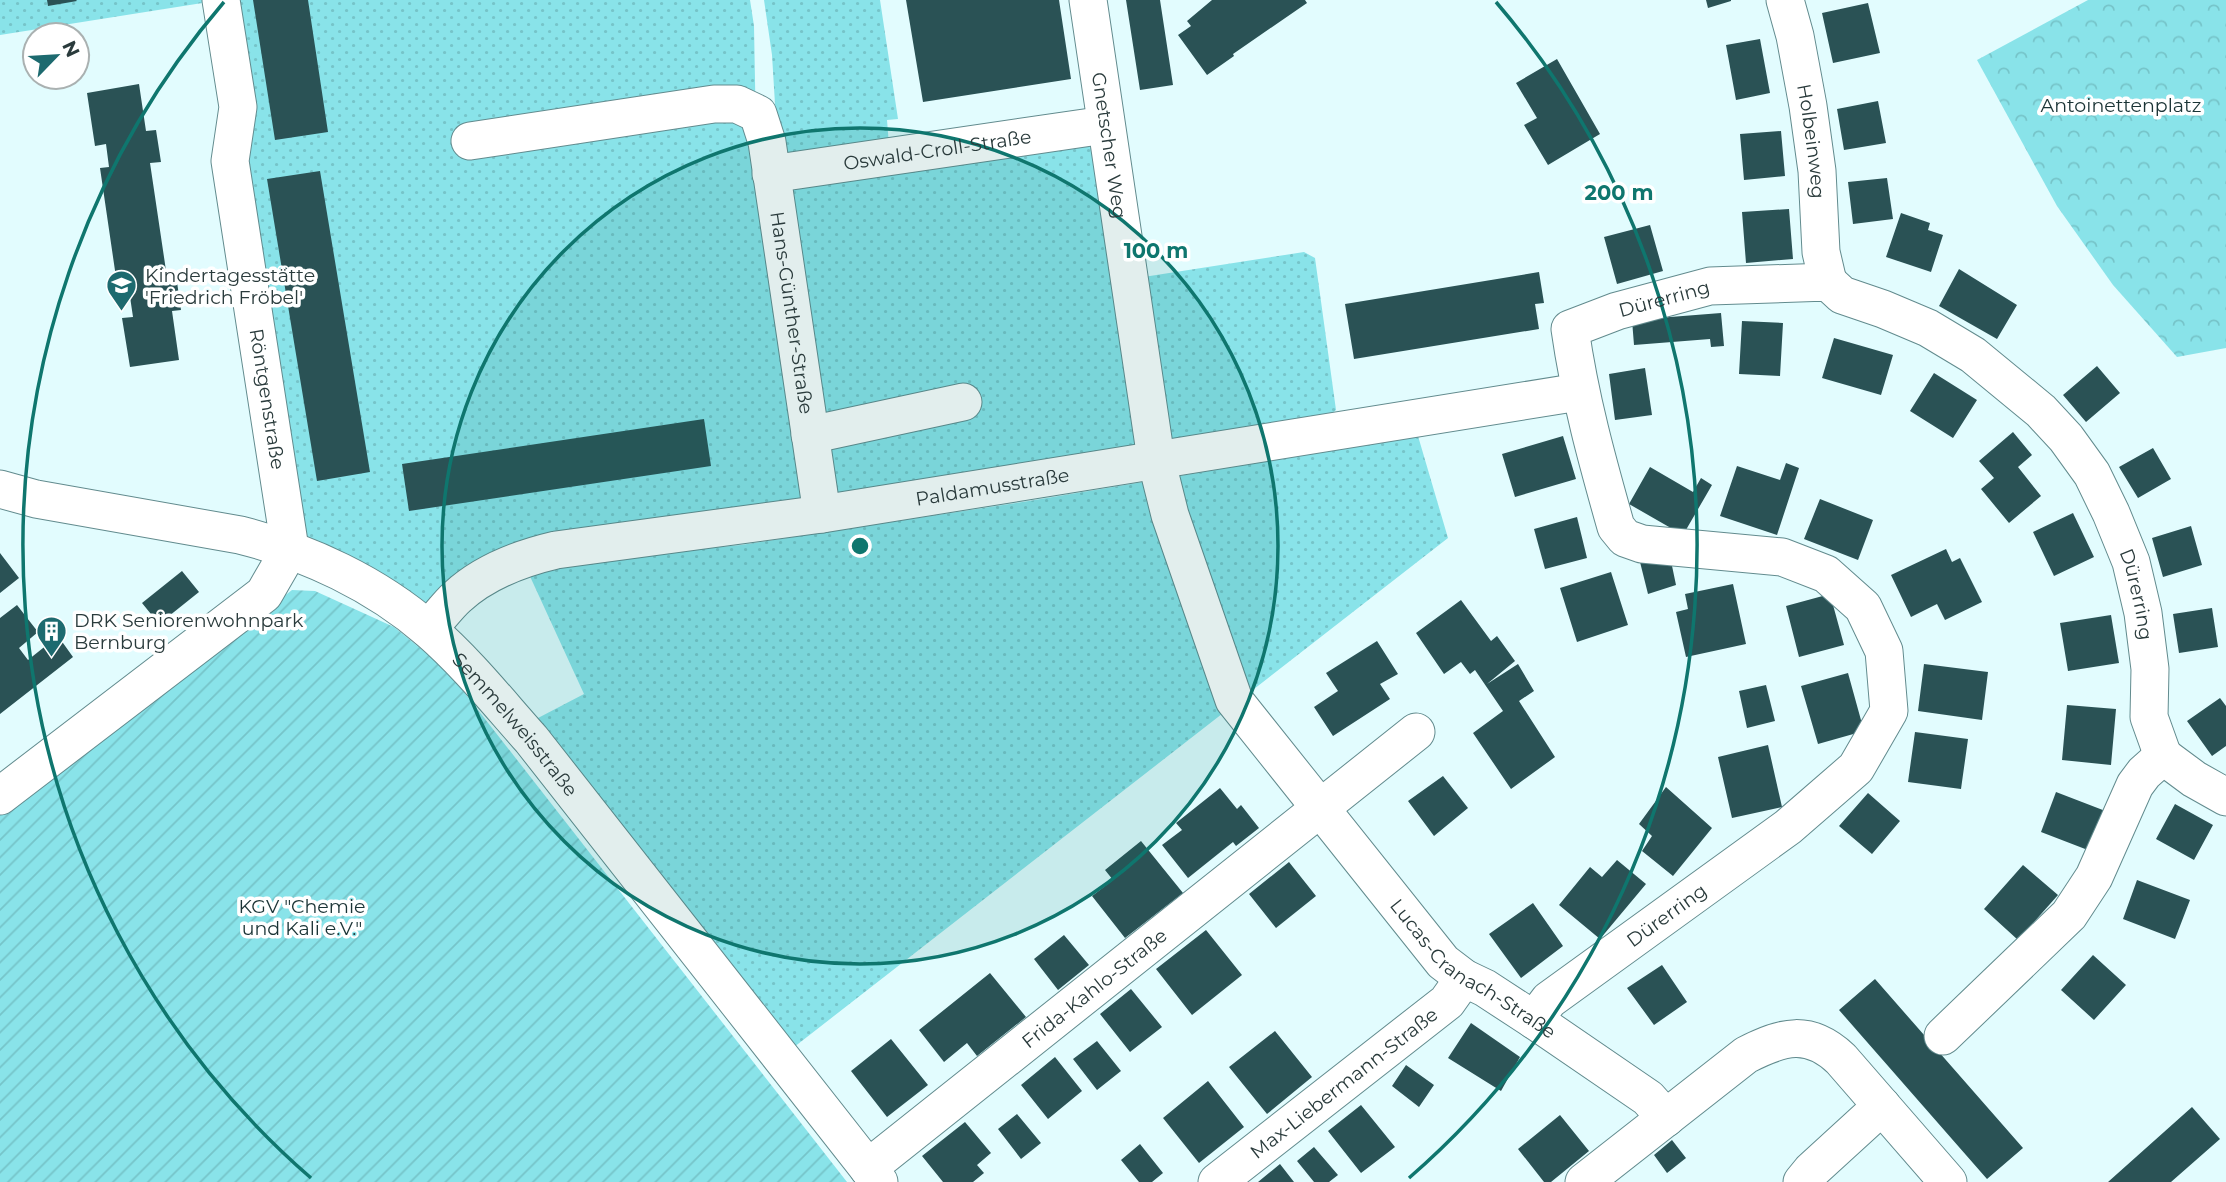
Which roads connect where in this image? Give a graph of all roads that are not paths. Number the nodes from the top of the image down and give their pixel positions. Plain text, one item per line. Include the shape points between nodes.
1 (221, 0) edge
2 (1088, 0) edge
3 (1785, 0) edge
4 (1105, 125) junction
5 (470, 141) dead end
6 (771, 174) junction
7 (1828, 282) junction
8 (1579, 392) junction
9 (963, 402) dead end
10 (810, 435) junction
11 (1156, 458) junction
12 (0, 489) edge
13 (822, 514) junction
14 (290, 550) junction
15 (428, 629) junction
16 (1416, 732) dead end
17 (2163, 756) junction
18 (0, 796) edge
19 (2226, 797) edge
20 (1320, 810) junction
21 (1464, 978) junction
22 (1534, 1020) junction
23 (1943, 1036) dead end
24 (1882, 1106) junction
25 (1666, 1118) junction
26 (874, 1175) edge
27 (1217, 1182) edge
28 (1584, 1182) edge
29 (1802, 1182) edge
30 (1948, 1182) edge

1 - 14 street, Röntgenstraße via 238,107 230,161
2 - 4 street, Gnetscher Weg
3 - 7 street, Holbeinweg via 1808,106 1821,252
4 - 6 street, Oswald-Croll-Straße
4 - 11 street, Gnetscher Weg
5 - 6 street, Hans-Günther-Straße via 737,104 758,114
6 - 10 street, Hans-Günther-Straße
7 - 8 street, Dürerring via 1710,286 1570,329
7 - 17 street, Dürerring via 1842,295 1928,328 1973,355 2041,411 2092,474 2131,562 2145,624 2149,717
8 - 11 street, Paldamusstraße via 1224,451
8 - 22 street, Dürerring via 1616,527 1625,538 1642,544 1782,557 1826,574 1863,607 1884,650 1889,711 1856,768 1797,819 1549,1000
9 - 10 street
10 - 13 street, Hans-Günther-Straße
11 - 13 street, Paldamusstraße
11 - 20 street, Lucas-Cranach-Straße via 1170,515 1234,700
12 - 14 street, Semmelweisstraße via 240,535
13 - 15 street, Paldamusstraße via 531,556 474,584
14 - 15 street, Semmelweisstraße via 366,586
14 - 18 street via 264,594
15 - 26 street, Semmelweisstraße via 531,739
16 - 20 street, Frida-Kahlo-Straße
17 - 19 street
17 - 23 street via 2135,785 2094,877 2068,915
20 - 21 street, Lucas-Cranach-Straße via 1443,962
20 - 26 street, Frida-Kahlo-Straße
21 - 22 street, Lucas-Cranach-Straße
21 - 27 street, Max-Liebermann-Straße via 1447,1002
22 - 25 street, Lucas-Cranach-Straße via 1648,1098
24 - 25 street via 1828,1047 1795,1038 1746,1055
24 - 29 street
24 - 30 street
25 - 28 street

